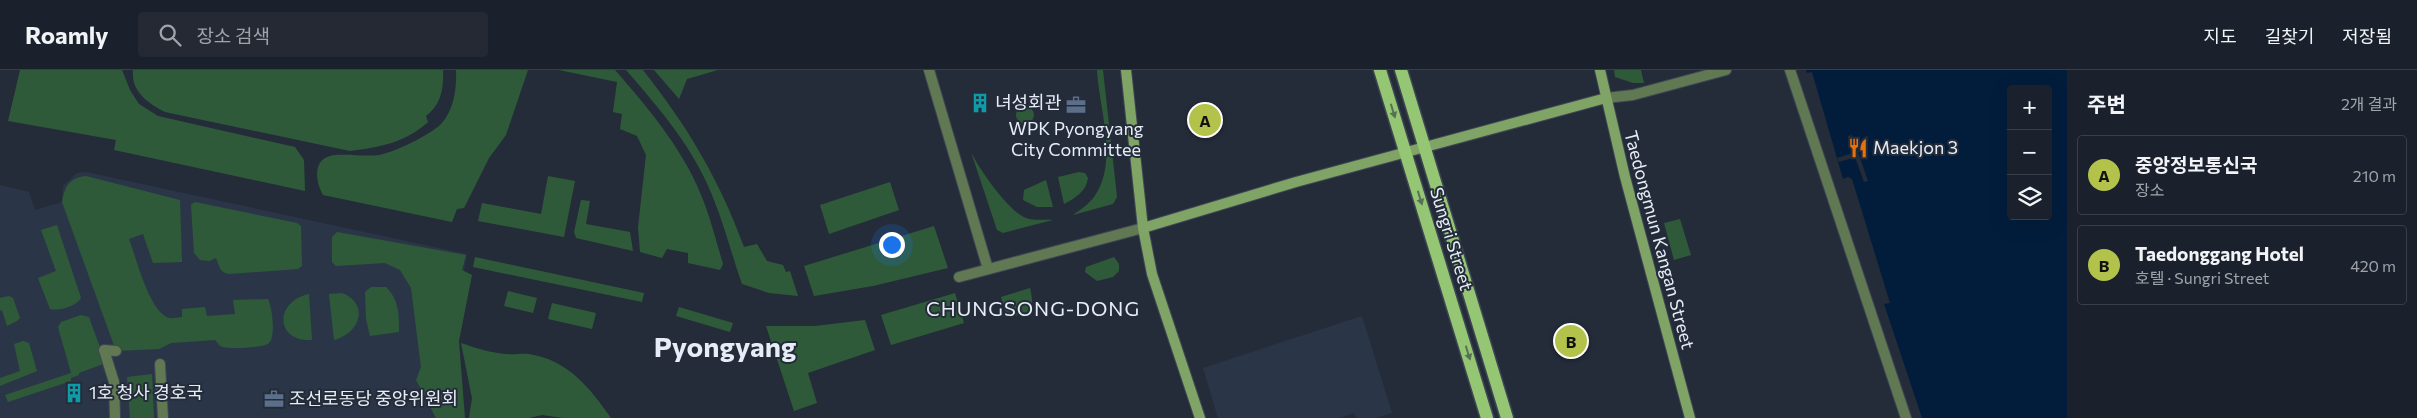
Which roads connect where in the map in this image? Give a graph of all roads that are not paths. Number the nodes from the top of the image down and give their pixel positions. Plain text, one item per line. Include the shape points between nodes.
1 (928, 70) edge
2 (1126, 70) edge
3 (1380, 70) edge
4 (1401, 70) edge
5 (1600, 70) edge
6 (1726, 70) edge
7 (1790, 70) edge
8 (1606, 98) junction
9 (1425, 146) junction
10 (1406, 151) junction
11 (1143, 228) junction
12 (988, 269) junction
13 (959, 277) dead end
14 (116, 351) dead end
15 (160, 364) dead end
16 (115, 418) edge
17 (163, 418) edge
18 (1200, 418) edge
19 (1487, 418) edge
20 (1507, 418) edge
21 (1690, 418) edge
22 (1906, 418) edge

1 - 12 street
2 - 11 street
3 -> 10 main road, Sungri Street
4 - 9 main road, Sungri Street
5 - 8 street, Taedongmun Kangan Street
6 - 8 street via 1633,95
7 - 22 street
8 - 9 street
8 - 21 street, Taedongmun Kangan Street
9 - 10 street
9 - 20 main road, Sungri Street
10 - 11 street
10 -> 19 main road, Sungri Street
11 - 12 street
11 - 18 street via 1152,274
12 - 13 street
14 - 16 street via 104,350 114,382
15 - 17 street

